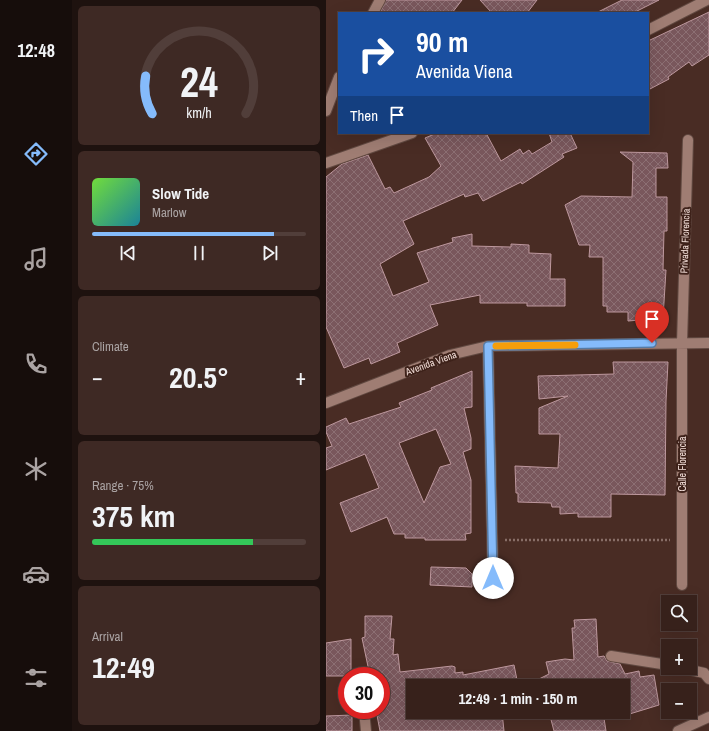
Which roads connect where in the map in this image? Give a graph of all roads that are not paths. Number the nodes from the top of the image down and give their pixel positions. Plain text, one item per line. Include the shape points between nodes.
1 (380, 0) edge
2 (707, 0) edge
3 (374, 12) edge
4 (649, 29) edge
5 (338, 80) edge
6 (326, 111) edge
7 (409, 134) edge
8 (688, 140) dead end
9 (326, 163) edge
10 (682, 343) junction
11 (709, 343) edge
12 (488, 346) junction
13 (326, 403) edge
14 (493, 578) dead end
15 (682, 585) dead end
16 (611, 656) dead end
17 (661, 664) edge
18 (697, 671) edge
19 (709, 679) edge
20 (709, 717) edge
21 (365, 719) edge
22 (366, 731) edge
23 (678, 731) edge

1 - 3 street
2 - 4 street
5 - 6 street
7 - 9 street
8 - 10 street, Privada Florencia
10 - 11 street, Avenida Viena
10 - 12 street, Avenida Viena
10 - 15 street, Calle Florencia
12 - 13 street, Avenida Viena via 450,355
12 - 14 street
16 - 17 street
18 - 19 street via 704,673
20 - 23 street
21 - 22 street

